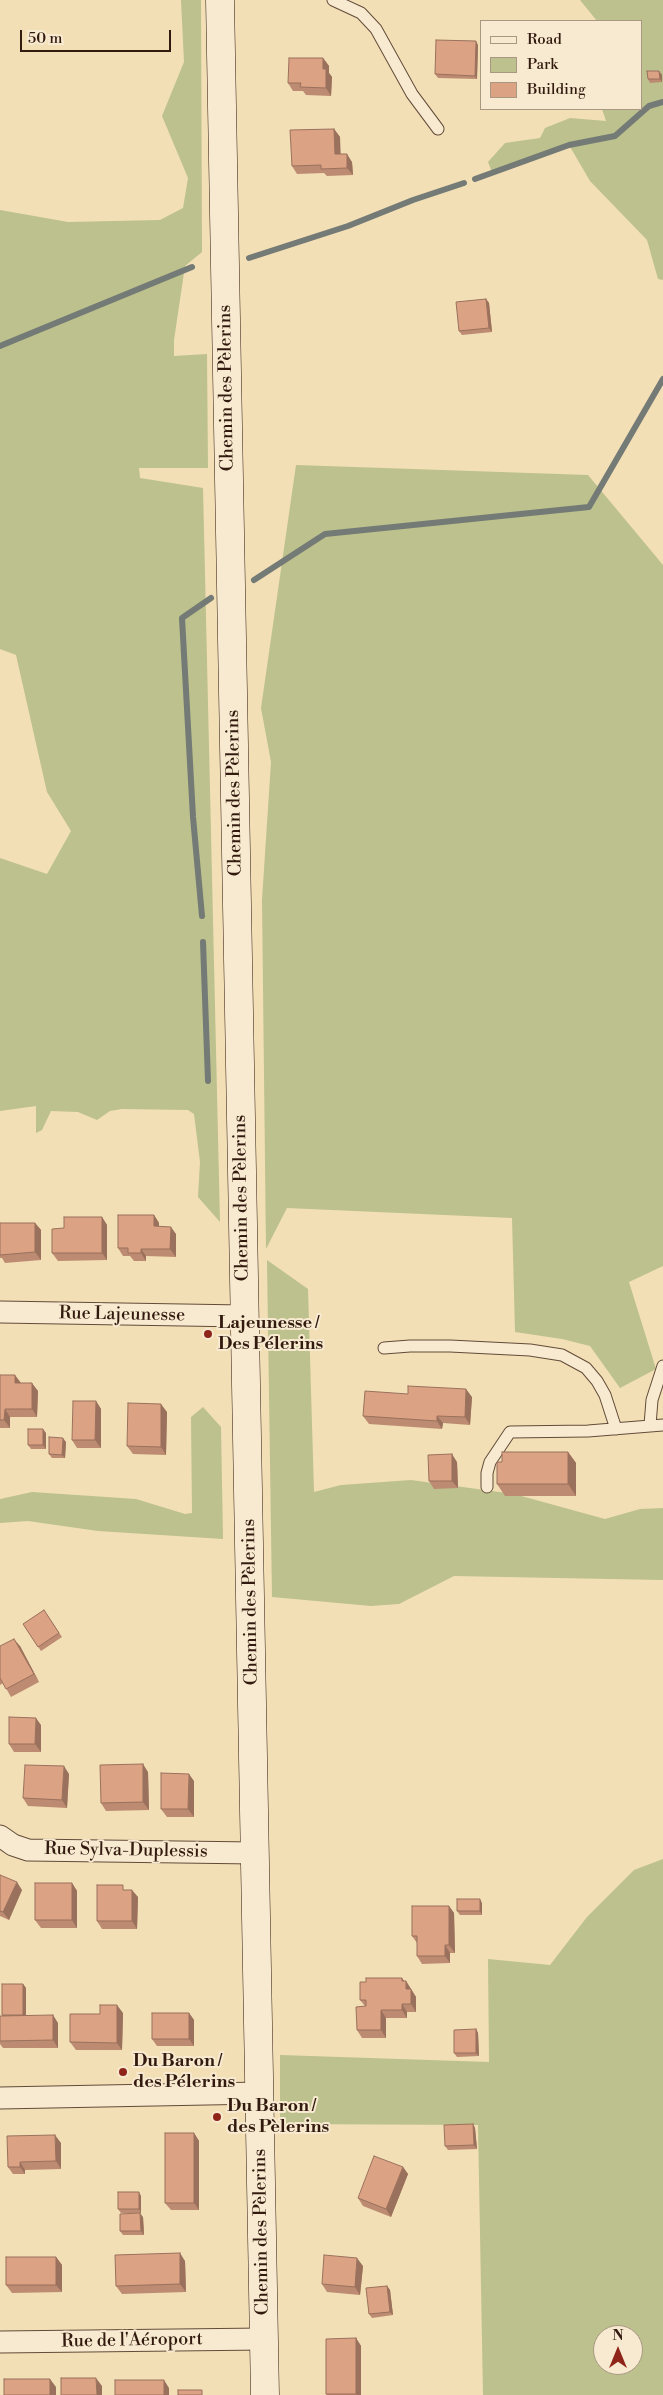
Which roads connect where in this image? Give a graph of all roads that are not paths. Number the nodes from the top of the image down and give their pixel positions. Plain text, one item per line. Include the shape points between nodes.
1 (220, 0) edge
2 (333, 0) edge
3 (438, 129) dead end
4 (0, 1312) edge
5 (244, 1316) junction
6 (384, 1348) dead end
7 (663, 1366) edge
8 (650, 1425) junction
9 (663, 1425) edge
10 (616, 1429) junction
11 (487, 1487) dead end
12 (0, 1836) edge
13 (255, 1853) junction
14 (259, 2093) junction
15 (0, 2098) edge
16 (264, 2339) junction
17 (0, 2342) edge
18 (265, 2395) edge

1 - 5 street, Chemin des Pèlerins
2 - 3 lane via 355,9 376,29 412,94
4 - 5 street, Rue Lajeunesse
5 - 13 street, Chemin des Pèlerins
6 - 10 lane via 458,1346 562,1355 586,1368 597,1381
7 - 8 lane via 652,1400
8 - 9 lane
8 - 10 lane
10 - 11 lane via 510,1432 490,1462
12 - 13 street, Rue Sylva-Duplessis via 28,1850
13 - 14 street, Chemin des Pèlerins
14 - 15 street
14 - 16 street, Chemin des Pèlerins
16 - 17 street, Rue de l'Aéroport
16 - 18 street, Chemin des Pèlerins

